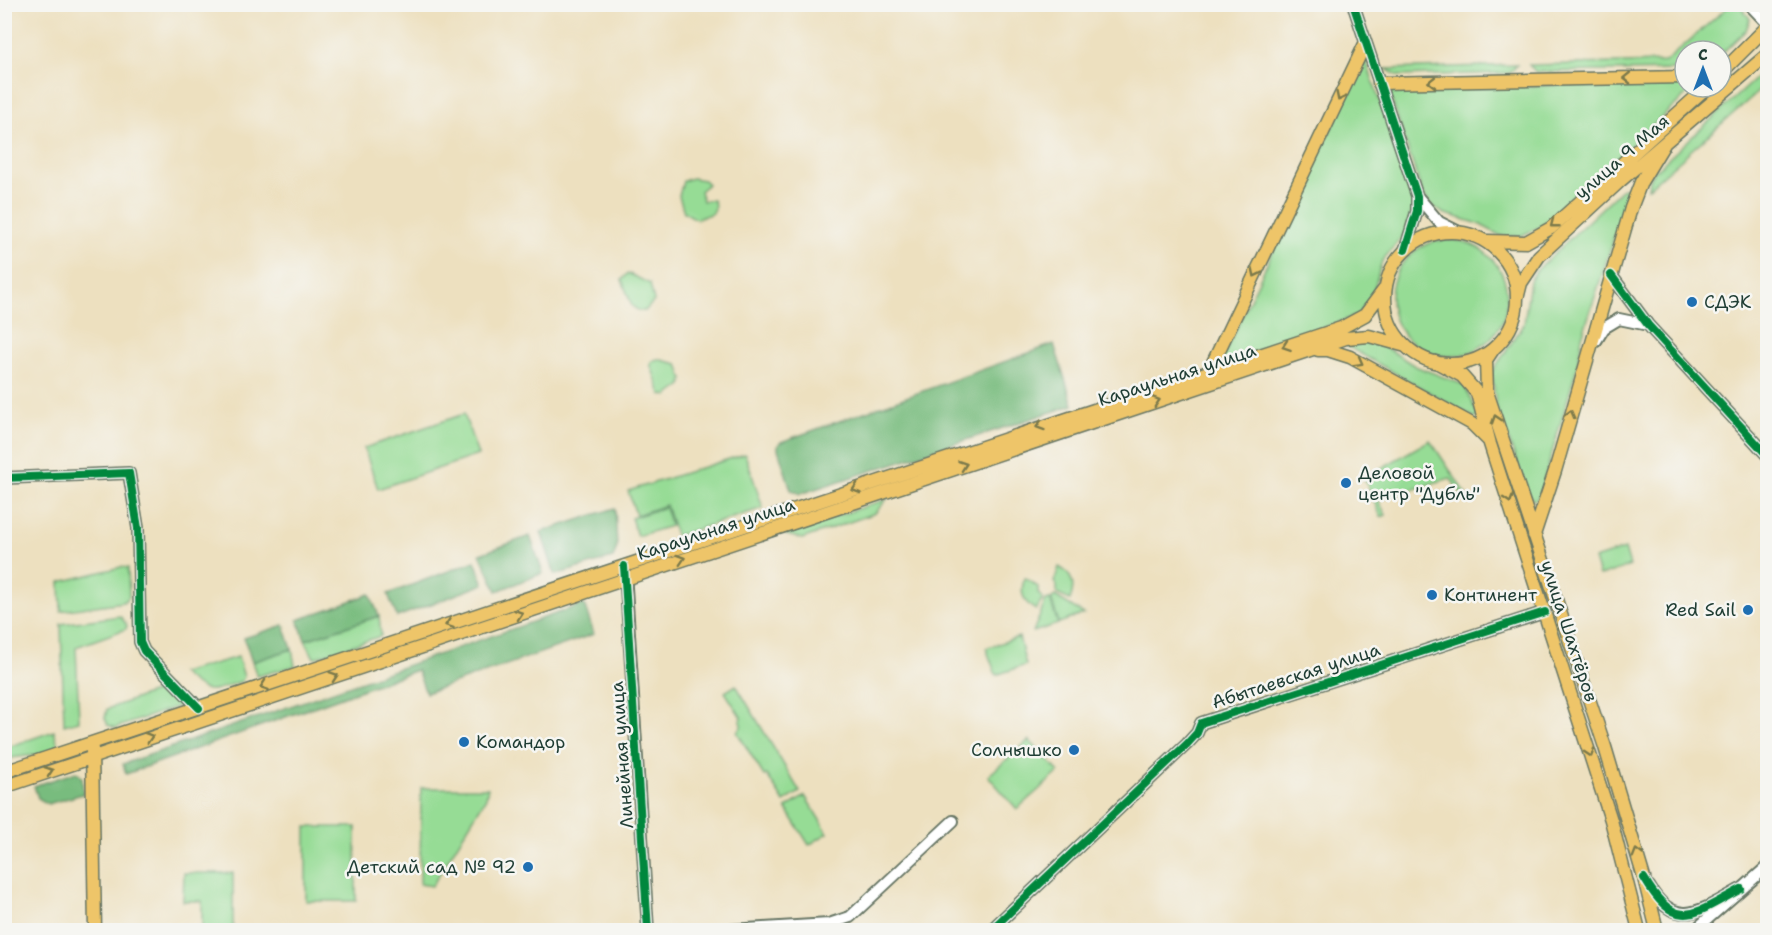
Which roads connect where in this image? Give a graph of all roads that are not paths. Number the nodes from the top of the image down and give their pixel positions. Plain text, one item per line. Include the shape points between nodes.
1 (1353, 4) edge
2 (1749, 4) edge
3 (1766, 27) edge
4 (1365, 44) junction
5 (1733, 53) edge
6 (1767, 54) edge
7 (1733, 61) edge
8 (1673, 77) edge
9 (1378, 83) junction
10 (1694, 99) edge
11 (1664, 144) junction
12 (1417, 196) junction
13 (1461, 232) junction
14 (1485, 241) junction
15 (1405, 250) junction
16 (1611, 275) junction
17 (1386, 287) junction
18 (1517, 299) junction
19 (1648, 325) junction
20 (1406, 346) junction
21 (1494, 348) junction
22 (1303, 353) junction
23 (1586, 361) junction
24 (1436, 362) junction
25 (1208, 373) junction
26 (1490, 444) junction
27 (1767, 456) edge
28 (4, 478) edge
29 (1534, 535) junction
30 (625, 572) junction
31 (1545, 612) junction
32 (199, 708) junction
33 (92, 751) junction
34 (4, 772) edge
35 (4, 787) edge
36 (953, 821) dead end
37 (1767, 866) edge
38 (1644, 878) junction
39 (1742, 889) junction
40 (95, 930) edge
41 (648, 930) edge
42 (730, 930) edge
43 (992, 930) edge
44 (1639, 930) edge
45 (1657, 930) edge
46 (1695, 930) edge
47 (1707, 930) edge

1 - 4 street
2 - 3 street
3 - 5 main road
3 - 7 main road
4 - 9 street
4 -> 25 main road
6 - 11 main road, улица 9 Мая
8 -> 9 main road
9 - 12 street
10 -> 14 main road, улица 9 Мая via 1551,228 1526,242
11 - 16 main road via 1641,182
11 - 18 main road, улица 9 Мая via 1539,256 1521,283
12 - 13 street via 1439,222
12 - 15 street via 1418,211
13 - 14 main road
13 - 15 main road via 1431,235
14 - 18 main road via 1509,266
15 - 17 main road
16 - 19 street
16 - 23 main road
17 - 20 main road via 1388,319
17 -> 25 main road, Караульная улица via 1354,323
18 - 21 main road via 1514,317
19 - 23 street via 1628,319 1611,322 1599,333
19 - 27 street
20 - 22 main road, Караульная улица via 1359,336
20 - 24 main road
21 - 24 main road via 1467,362
29 -> 21 main road, улица Шахтёров via 1487,392 1486,360
22 -> 26 main road via 1328,350 1350,357 1472,424
30 -> 22 main road, Караульная улица
29 -> 23 main road
24 - 26 main road, улица Шахтёров via 1462,376 1477,393
25 -> 30 main road, Караульная улица
26 -> 31 main road, улица Шахтёров
28 - 32 street via 129,473 138,528 140,642 144,651
38 -> 29 main road, улица Шахтёров
30 -> 32 main road, Караульная улица
33 -> 30 main road, Караульная улица
30 - 41 street, Линейная улица
31 - 43 street, Абытаевская улица via 1201,723 1182,749
31 -> 44 main road, улица Шахтёров via 1620,850
32 - 33 main road, Караульная улица
33 - 34 main road, Караульная улица
35 -> 33 main road, Караульная улица
33 - 40 main road
36 - 42 street via 850,917 829,924
37 - 39 street
38 - 39 street via 1658,902 1676,913 1690,915
38 - 45 main road, улица Шахтёров
39 - 46 street
39 - 47 street

